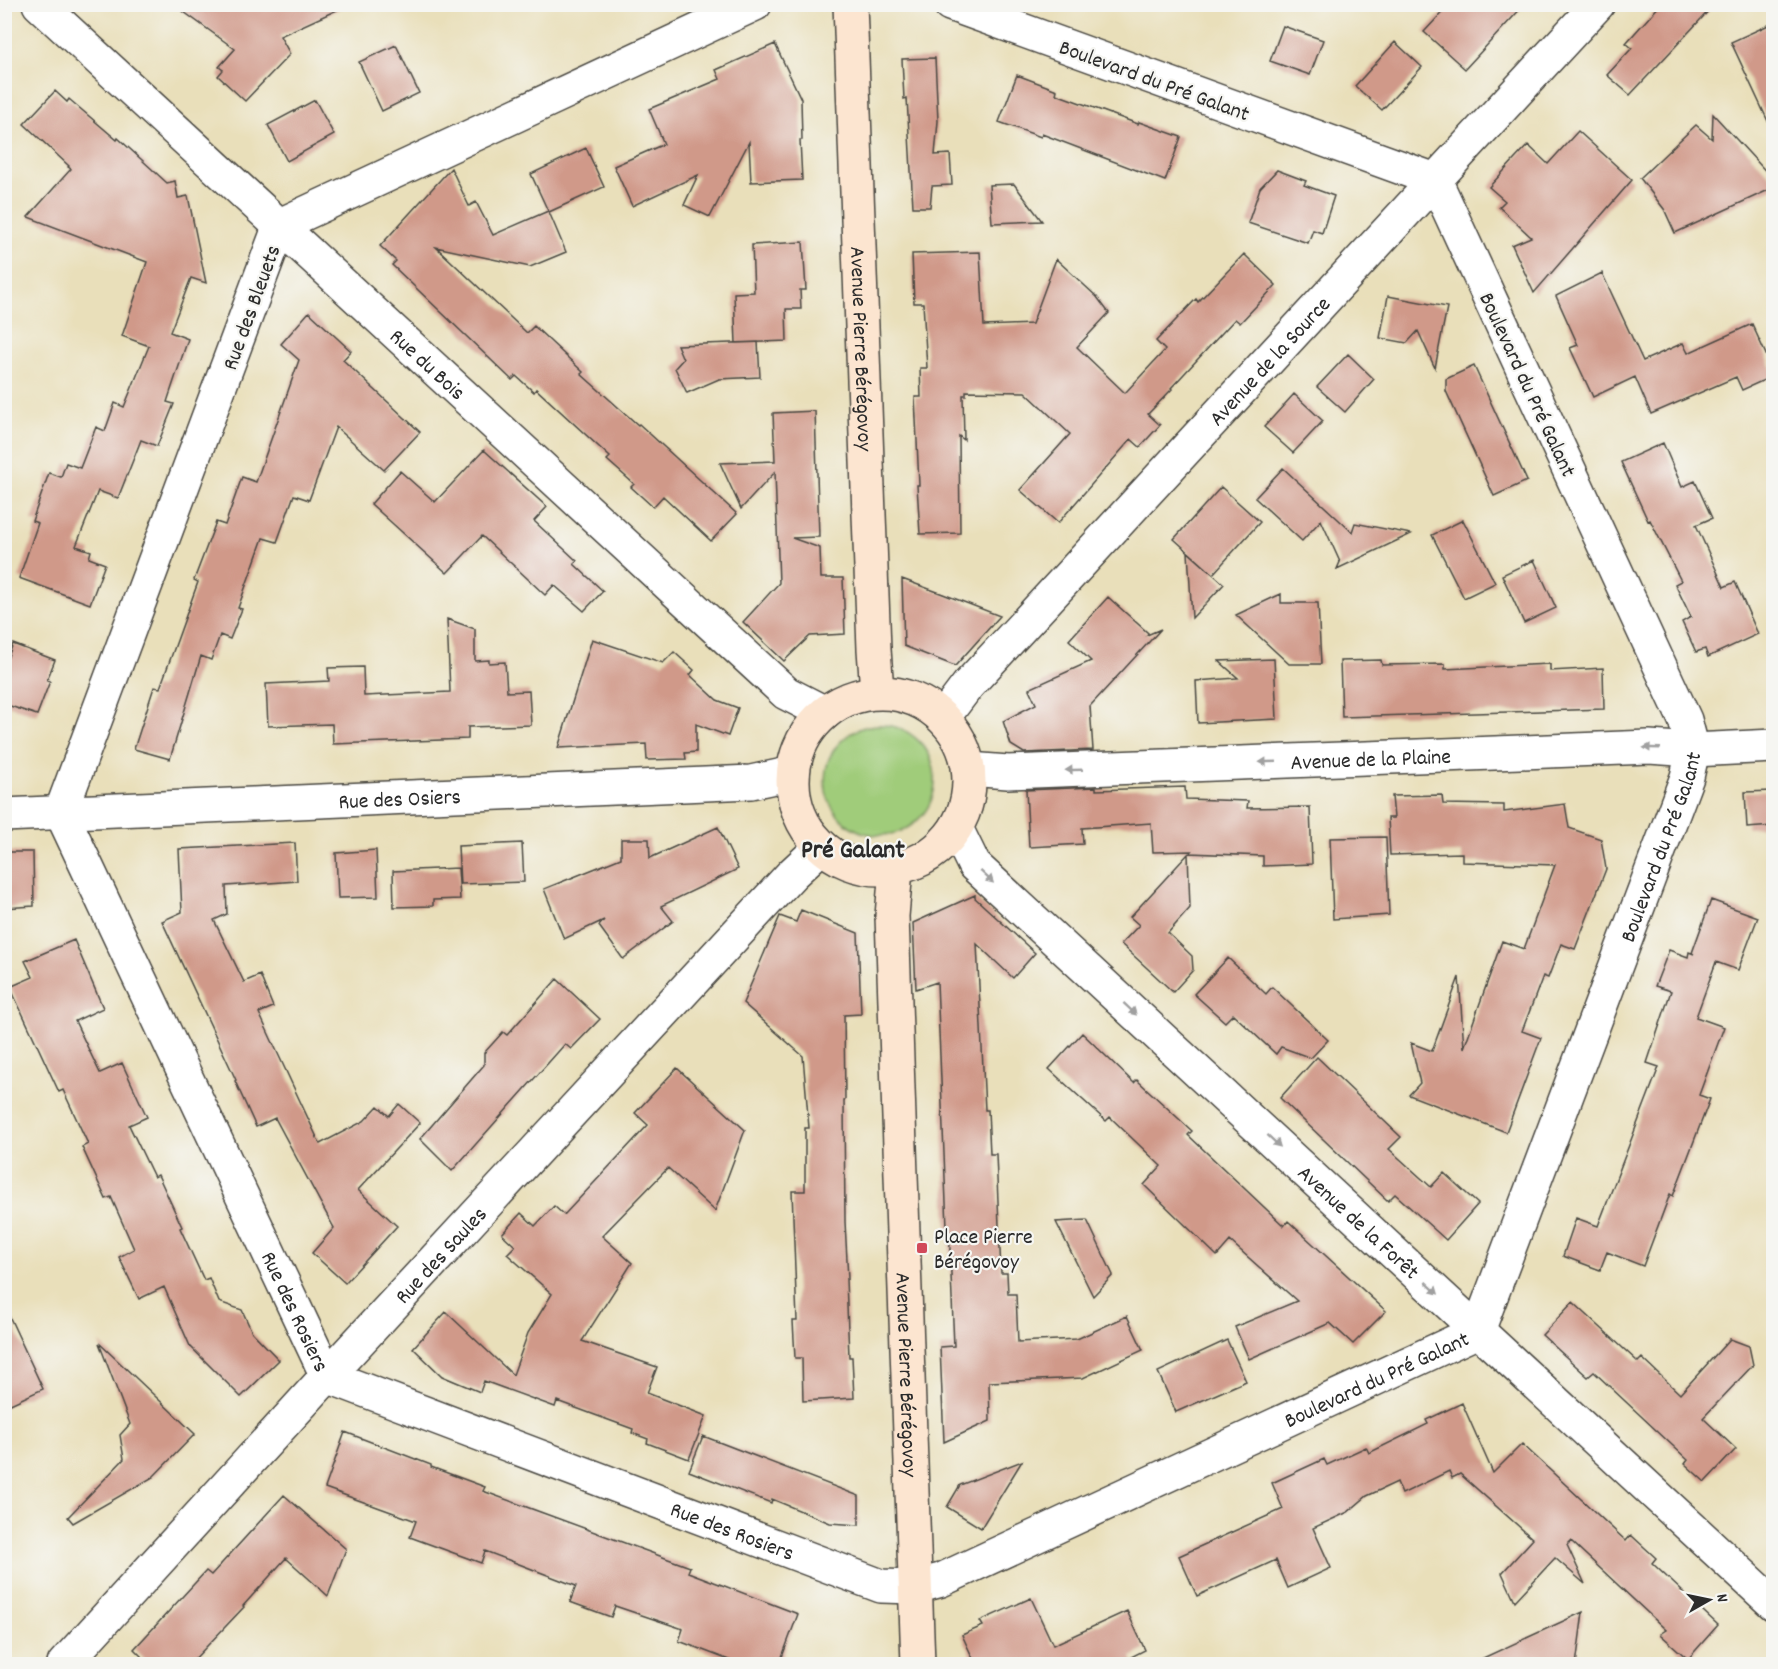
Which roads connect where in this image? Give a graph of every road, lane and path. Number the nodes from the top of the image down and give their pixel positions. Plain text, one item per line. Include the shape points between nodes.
1 (39, 4) edge
2 (755, 4) edge
3 (850, 4) edge
4 (950, 4) edge
5 (1598, 4) edge
6 (1435, 180) junction
7 (280, 225) junction
8 (877, 692) junction
9 (825, 713) junction
10 (943, 718) junction
11 (1773, 746) edge
12 (1693, 750) junction
13 (969, 769) junction
14 (793, 773) junction
15 (61, 812) junction
16 (4, 814) edge
17 (957, 828) junction
18 (821, 847) junction
19 (896, 869) junction
20 (1478, 1331) junction
21 (327, 1376) junction
22 (915, 1587) junction
23 (1773, 1604) edge
24 (64, 1665) edge
25 (918, 1665) edge

1 - 7 street, Rue du Bois
2 - 7 street, Rue des Bleuets
3 - 8 street, Avenue Pierre Bérégovoy
4 - 6 street, Boulevard du Pré Galant
5 - 6 street, Avenue de la Source
6 - 10 street, Avenue de la Source via 976,676
6 - 12 street, Boulevard du Pré Galant via 1685,720
7 - 9 street, Rue du Bois via 786,693
7 - 15 street, Rue des Bleuets
8 - 9 street via 844,701
8 - 10 street via 908,697
9 - 14 street via 803,740
10 - 13 street via 960,742
11 - 12 street, Avenue de la Plaine
12 -> 13 street, Avenue de la Plaine via 1649,747 1008,772
12 - 20 street, Boulevard du Pré Galant via 1687,777
13 - 17 street via 967,800
14 - 15 street, Rue des Osiers via 752,782
14 - 18 street via 795,800 804,826
15 - 16 street, Rue des Osiers
15 - 21 street, Rue des Rosiers
17 - 19 street via 920,861
17 -> 20 street, Avenue de la Forêt via 974,865
18 - 19 street via 844,862 869,869
18 - 21 street, Rue des Saules
19 - 22 street, Avenue Pierre Bérégovoy via 892,916 897,1107
20 - 22 street, Boulevard du Pré Galant via 941,1580
20 - 23 street, Avenue de la Forêt
21 - 22 street, Rue des Rosiers via 881,1586
21 - 24 street, Rue des Saules
22 - 25 street, Avenue Pierre Bérégovoy

